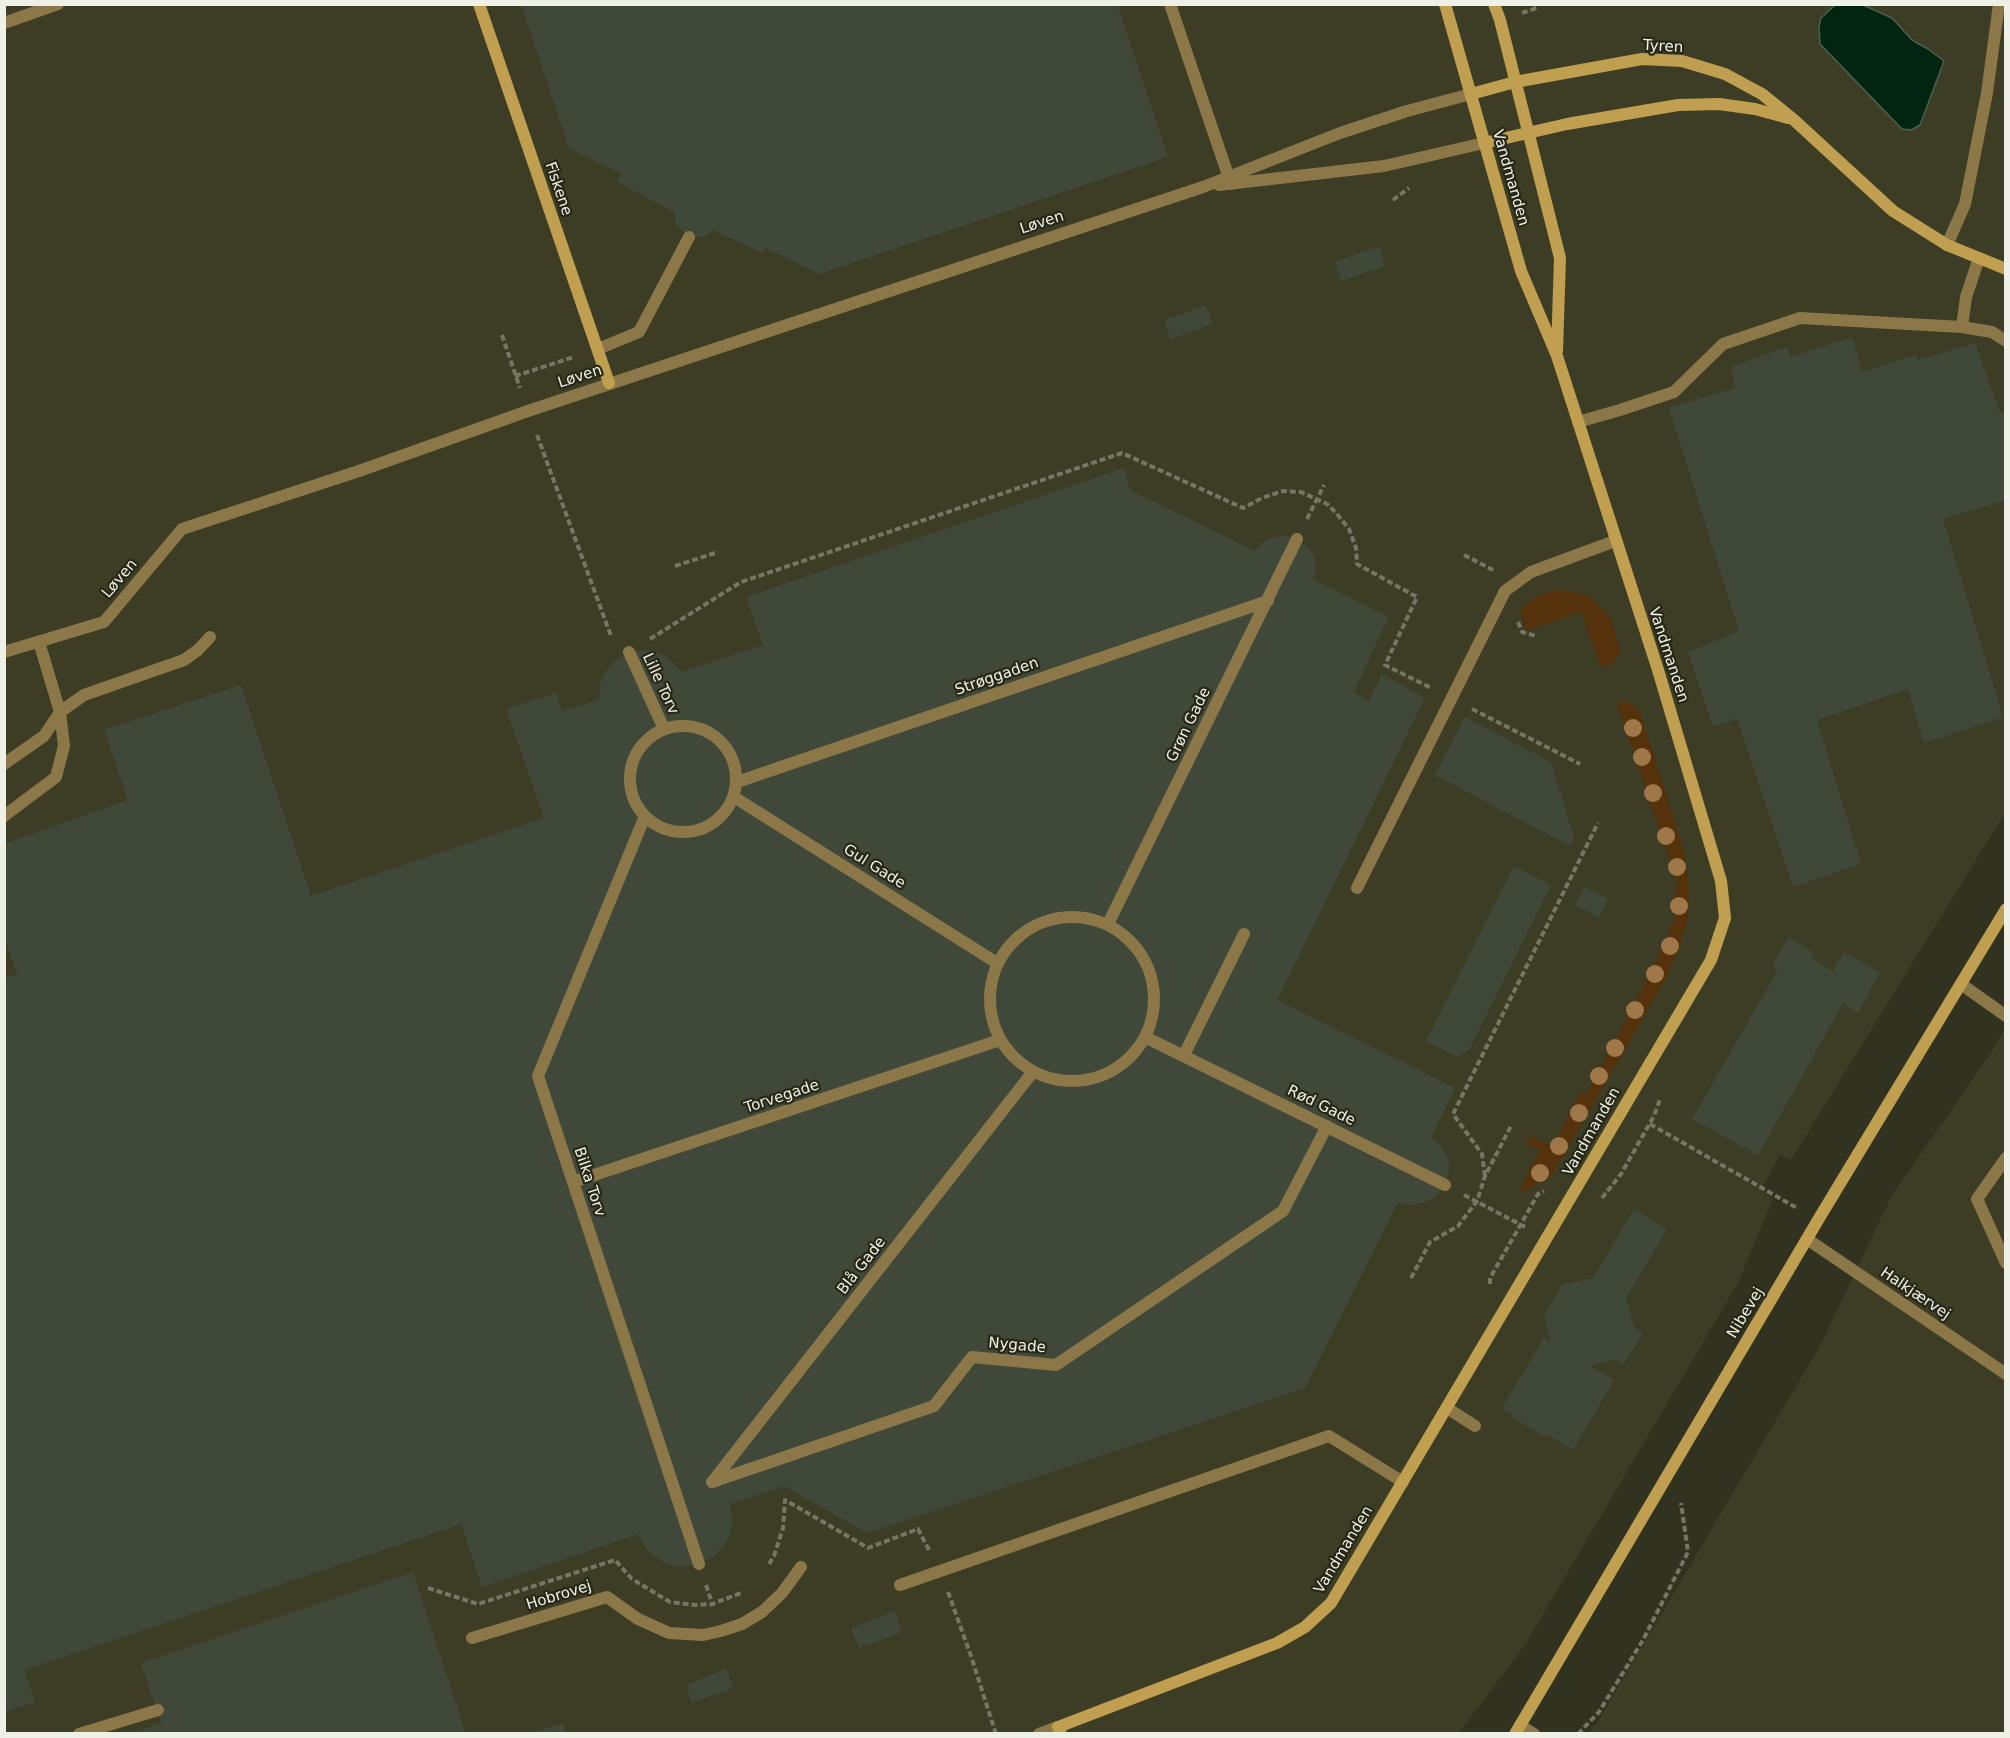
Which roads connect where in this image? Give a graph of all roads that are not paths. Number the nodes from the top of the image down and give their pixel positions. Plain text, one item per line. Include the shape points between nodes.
1 (58, 4) edge
2 (479, 4) edge
3 (1170, 4) edge
4 (1445, 4) edge
5 (1494, 4) edge
6 (1999, 4) edge
7 (4, 22) edge
8 (1515, 82) junction
9 (1472, 94) junction
10 (1794, 120) junction
11 (1528, 133) junction
12 (1484, 143) junction
13 (1230, 180) junction
14 (689, 237) dead end
15 (1947, 245) junction
16 (1979, 258) junction
17 (2006, 269) edge
18 (1962, 327) junction
19 (2006, 341) edge
20 (598, 349) junction
21 (1557, 356) junction
22 (609, 383) junction
23 (1578, 422) junction
24 (1297, 539) road end
25 (1615, 541) junction
26 (1268, 600) junction
27 (210, 637) dead end
28 (39, 642) junction
29 (4, 652) edge
30 (629, 652) road end
31 (60, 712) junction
32 (664, 729) junction
33 (4, 764) edge
34 (737, 782) junction
35 (734, 797) junction
36 (4, 816) edge
37 (645, 816) junction
38 (1357, 888) dead end
39 (2006, 909) edge
40 (1108, 924) junction
41 (1244, 934) dead end
42 (997, 963) junction
43 (1961, 984) junction
44 (2006, 1016) edge
45 (1145, 1037) junction
46 (1000, 1040) junction
47 (1184, 1055) junction
48 (1036, 1073) junction
49 (1327, 1126) junction
50 (2006, 1158) edge
51 (573, 1182) junction
52 (1445, 1185) road end
53 (1807, 1239) junction
54 (2006, 1263) edge
55 (2006, 1374) edge
56 (1447, 1408) junction
57 (1475, 1426) dead end
58 (712, 1482) joint
59 (1403, 1482) junction
60 (699, 1564) road end
61 (801, 1567) dead end
62 (900, 1586) dead end
63 (472, 1638) dead end
64 (158, 1710) dead end
65 (1059, 1730) edge
66 (1518, 1730) edge
67 (80, 1734) edge
68 (1039, 1734) edge
69 (1534, 1734) edge

1 - 7 street
2 - 20 street, Fiskene
3 - 13 street
4 - 9 street, Vandmanden
5 - 8 street, Vandmanden
6 - 15 street via 1987,93 1965,204
8 - 9 street, Tyren
8 - 10 street, Tyren via 1642,59 1682,61 1725,74 1762,94
8 - 11 street, Vandmanden
9 - 12 street, Vandmanden
9 - 13 street, Løven via 1340,133
10 - 11 street, Tyren via 1719,104 1678,105
10 - 15 street, Tyren via 1893,212
11 - 12 street, Tyren
11 - 21 street, Vandmanden via 1560,258
12 - 13 street, Løven via 1384,166
12 - 21 street, Vandmanden via 1521,271
13 - 22 street, Løven
14 - 20 street via 639,332
15 - 16 street, Tyren
16 - 17 street, Tyren
16 - 18 street via 1966,297
18 - 19 street via 1992,332
18 - 23 street via 1800,318 1723,344 1674,392
20 - 22 street, Fiskene
21 - 23 street, Vandmanden
22 - 28 street, Løven via 182,529 104,622
23 - 25 street, Vandmanden
24 - 26 street, Grøn Gade
25 - 38 street via 1531,572 1505,591
25 - 56 street, Vandmanden via 1721,881 1725,918 1711,960
26 - 34 street, Strøggaden
26 - 40 street, Grøn Gade
27 - 31 street via 184,660 84,695
28 - 29 street, Løven
28 - 31 street
30 - 32 street, Lille Torv
31 - 33 street via 44,735
31 - 36 street via 64,746 56,777
32 - 34 street, Lille Torv via 681,725 715,736 735,764
32 - 37 street, Lille Torv via 638,751 631,768 630,785
34 - 35 street, Lille Torv
35 - 37 street, Lille Torv via 725,813 695,831 676,832 659,827
35 - 42 street, Gul Gade
37 - 51 street, Bilka Torv via 538,1076
39 - 43 street, Nibevej
40 - 42 street via 1083,917 1057,917 1033,926 1012,942
40 - 45 street via 1129,939 1145,960 1153,985 1154,1011
41 - 47 street
42 - 46 street via 990,989 991,1015
43 - 44 street
43 - 53 street, Nibevej
45 - 47 street, Rød Gade
45 - 48 street via 1130,1057 1110,1072 1086,1080 1061,1081
46 - 48 street via 1016,1059
46 - 51 street, Torvegade
47 - 49 street, Rød Gade
48 - 58 street, Blå Gade via 1032,1073
49 - 52 street, Rød Gade
49 - 58 street, Nygade via 1283,1212 1056,1365 972,1357 934,1406
50 - 54 street via 1977,1199
51 - 60 street, Bilka Torv
53 - 55 street, Halkjærvej
53 - 66 street, Nibevej
56 - 57 street
56 - 59 street, Vandmanden
59 - 62 street via 1329,1436
59 - 65 street, Vandmanden via 1331,1603 1305,1627 1277,1643
61 - 63 street, Hobrovej via 762,1612 742,1624 703,1635 669,1633 638,1619 607,1597
64 - 67 street
65 - 68 street
66 - 69 street

